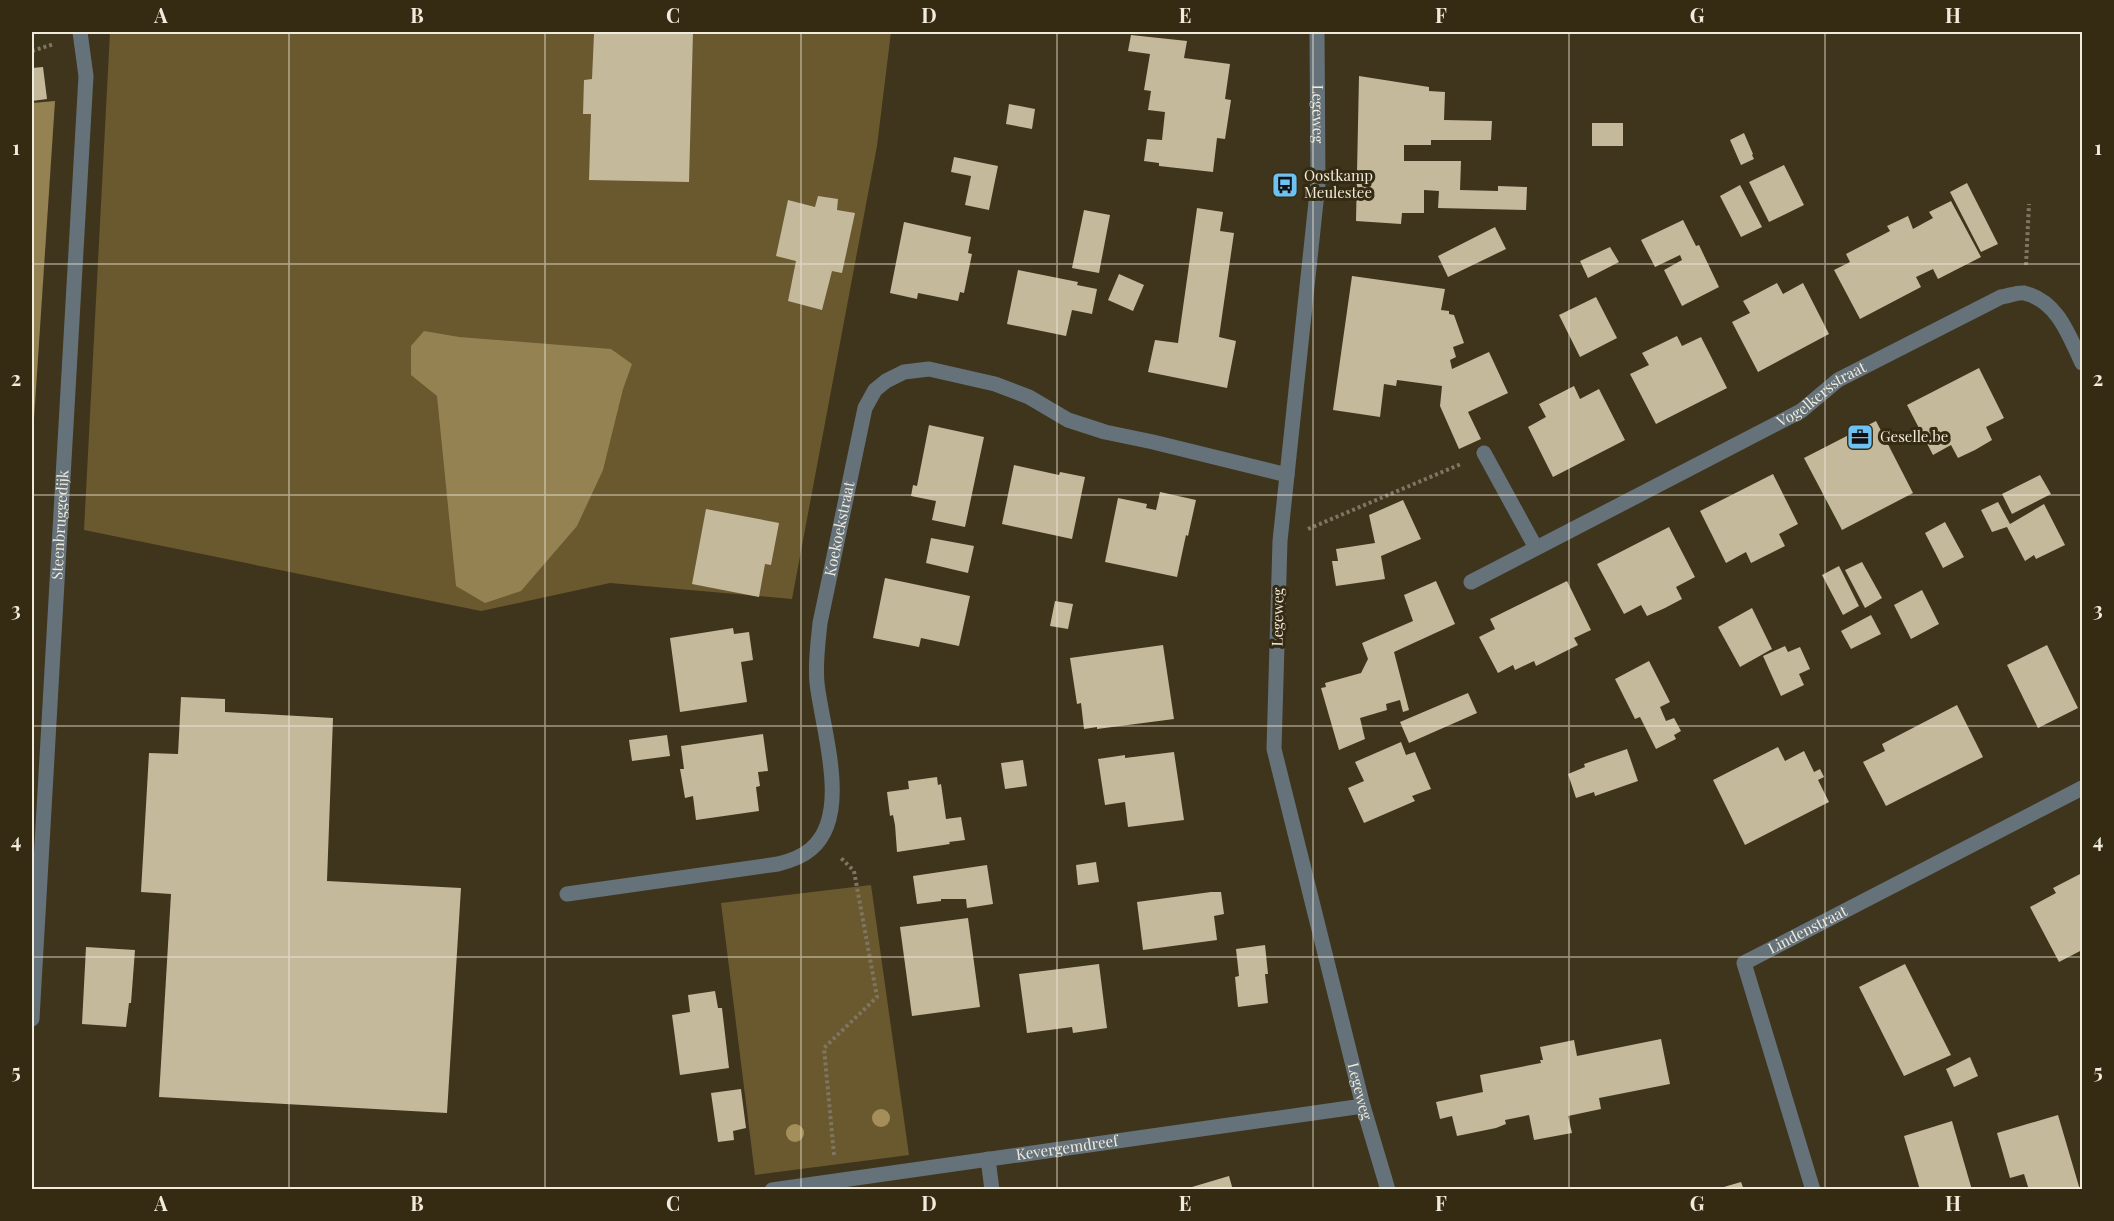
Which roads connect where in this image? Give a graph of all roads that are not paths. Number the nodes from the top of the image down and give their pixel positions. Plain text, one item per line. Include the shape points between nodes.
1 (80, 32) edge
2 (1317, 32) edge
3 (2082, 363) edge
4 (1484, 453) road end
5 (1287, 475) junction
6 (1536, 548) junction
7 (1471, 582) dead end
8 (2082, 788) edge
9 (567, 894) dead end
10 (32, 1019) edge
11 (1363, 1106) junction
12 (988, 1159) junction
13 (772, 1190) edge
14 (992, 1190) edge
15 (1388, 1190) edge
16 (1813, 1190) edge

1 - 10 street, Steenbruggedijk via 86,76
2 - 5 street, Legeweg via 1318,183
3 - 6 street, Vogelkersstraat via 2059,317 2046,303 2023,293 2001,297 1838,381 1801,411
4 - 6 street
5 - 9 street, Koekoekstraat via 1105,432 1068,420 1029,397 995,384 929,369 904,372 886,381 875,390 865,408 820,623 817,681 833,801 821,839 804,854 778,864
5 - 11 street, Legeweg via 1280,541 1274,749
6 - 7 street, Vogelkersstraat
8 - 16 street, Lindenstraat via 1744,963
11 - 12 street, Kevergemdreef
11 - 15 street, Legeweg
12 - 13 street, Kevergemdreef
12 - 14 street

